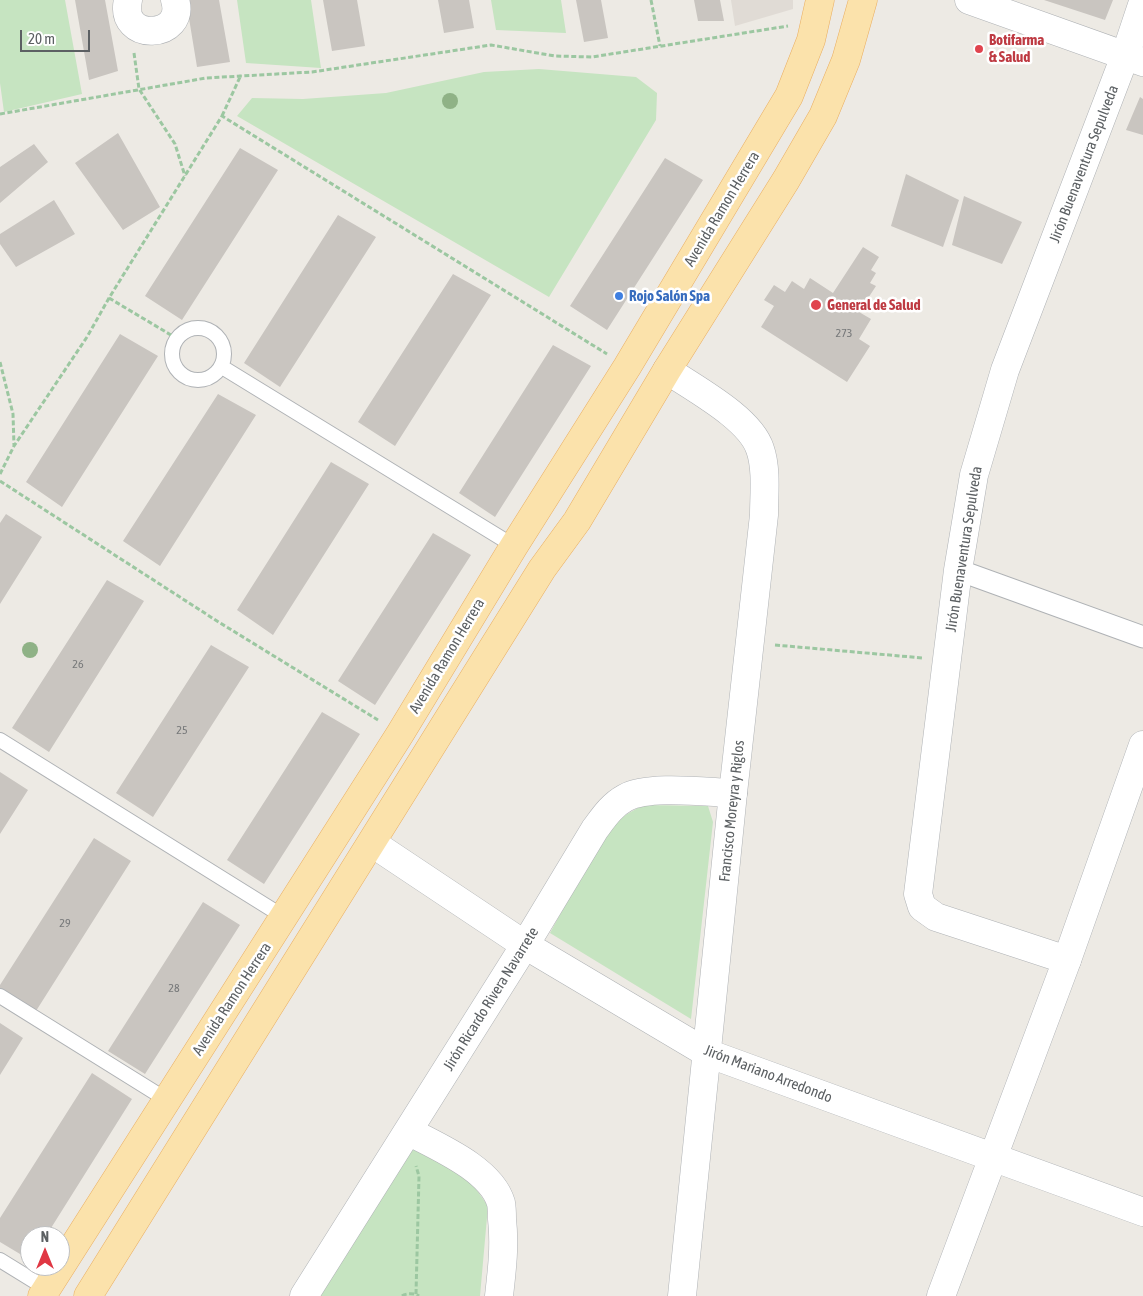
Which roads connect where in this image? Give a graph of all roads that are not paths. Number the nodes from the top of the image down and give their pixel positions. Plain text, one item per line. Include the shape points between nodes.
1 (128, 0) edge
2 (174, 0) edge
3 (863, 0) edge
4 (969, 0) edge
5 (1143, 2) edge
6 (818, 11) edge
7 (1134, 59) edge
8 (222, 367) junction
9 (667, 370) junction
10 (514, 546) junction
11 (958, 570) junction
12 (1143, 637) edge
13 (0, 740) edge
14 (1143, 745) edge
15 (733, 793) junction
16 (372, 843) junction
17 (284, 917) junction
18 (525, 945) junction
19 (1067, 960) junction
20 (0, 996) edge
21 (707, 1053) junction
22 (167, 1100) junction
23 (408, 1131) junction
24 (992, 1157) junction
25 (1143, 1212) edge
26 (0, 1260) edge
27 (44, 1292) edge
28 (88, 1296) edge
29 (304, 1296) edge
30 (499, 1296) edge
31 (682, 1296) edge
32 (941, 1296) edge

1 - 2 street via 128,14 132,22 138,28 154,32 162,30 173,19 176,12
3 - 9 main road via 846,60 823,116
4 - 7 street
5 - 7 street, Jirón Buenaventura Sepulveda
6 - 10 main road, Avenida Ramon Herrera via 811,40 789,96 627,367
7 - 11 street, Jirón Buenaventura Sepulveda via 1006,370 974,475
8 - 8 lane via 214,376 202,380 184,376 172,362 176,338 189,328 205,328 219,337 225,351
8 - 10 lane
9 - 15 street, Francisco Moreyra y Riglos via 734,415 751,432 760,450 764,515
9 - 16 main road via 577,521 542,569
10 - 17 main road, Avenida Ramon Herrera
11 - 12 street
11 - 19 street, Jirón Buenaventura Sepulveda via 918,894 922,907 936,917
13 - 17 lane
14 - 19 street
15 - 18 street, Jirón Ricardo Rivera Navarrete via 659,791 624,798 595,828
15 - 21 street, Francisco Moreyra y Riglos
16 - 18 street, Jirón Mariano Arredondo
16 - 28 main road
17 - 22 main road, Avenida Ramon Herrera
18 - 21 street, Jirón Mariano Arredondo
18 - 23 street, Jirón Ricardo Rivera Navarrete
19 - 24 street
20 - 22 lane
21 - 24 street, Jirón Mariano Arredondo
21 - 31 street, Francisco Moreyra y Riglos
22 - 27 main road, Avenida Ramon Herrera
23 - 29 street, Jirón Ricardo Rivera Navarrete
23 - 30 street via 454,1156 492,1186 501,1204 504,1239
24 - 25 street, Jirón Mariano Arredondo
24 - 32 street
26 - 27 lane

